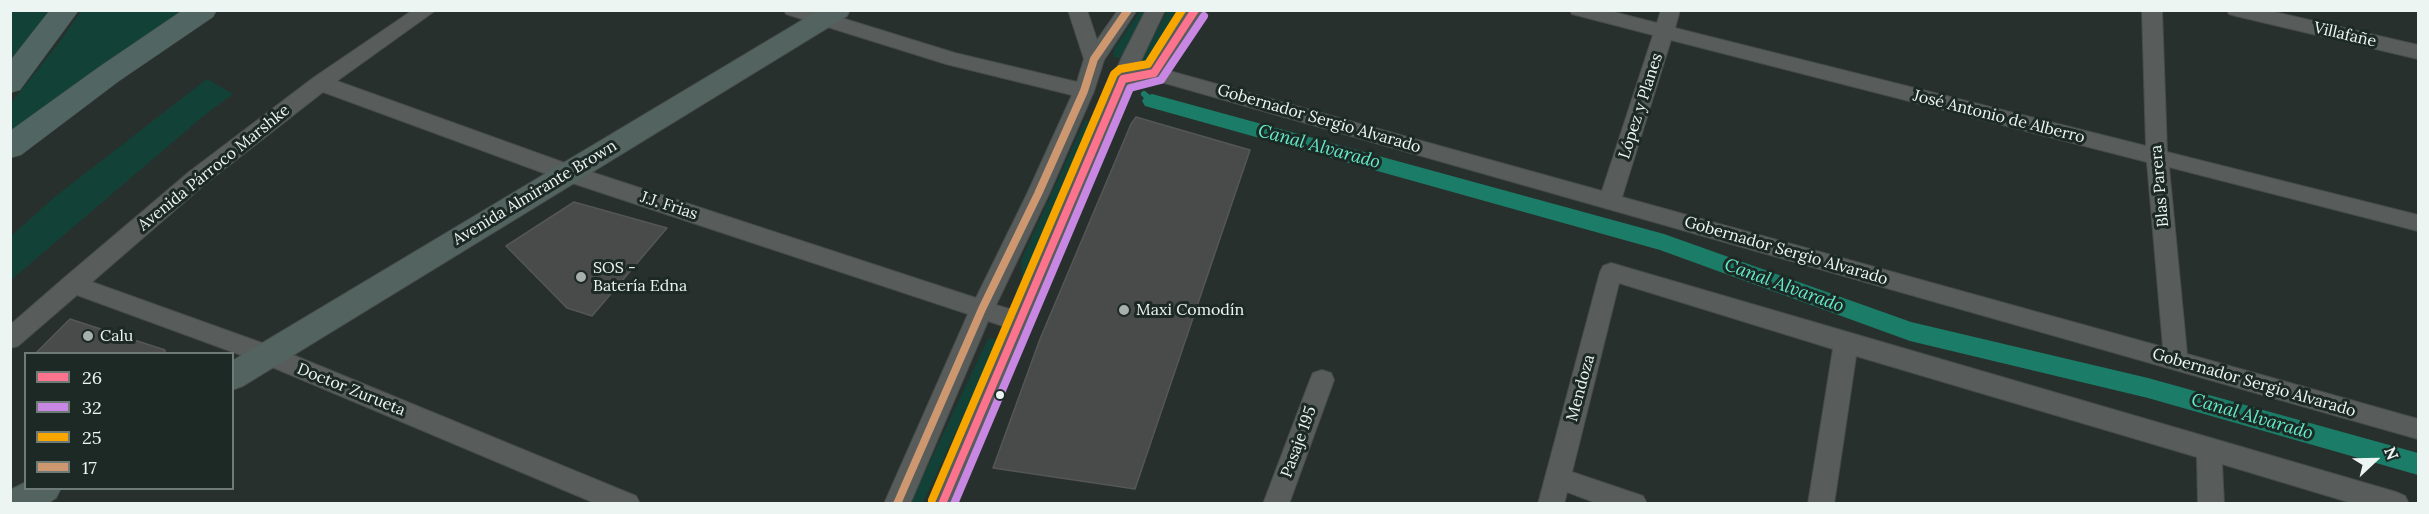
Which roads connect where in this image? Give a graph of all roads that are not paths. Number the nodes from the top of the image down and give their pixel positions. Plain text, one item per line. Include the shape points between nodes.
1 (65, 10) edge
2 (203, 10) edge
3 (427, 10) edge
4 (793, 10) edge
5 (1077, 10) edge
6 (1128, 10) edge
7 (1156, 10) edge
8 (1195, 10) edge
9 (1579, 10) edge
10 (1671, 10) edge
11 (2152, 10) edge
12 (2236, 10) edge
13 (831, 15) edge
14 (1664, 32) junction
15 (2418, 52) edge
16 (1094, 58) junction
17 (1154, 73) junction
18 (1123, 79) junction
19 (10, 83) edge
20 (320, 83) junction
21 (1084, 91) junction
22 (10, 147) edge
23 (2157, 157) junction
24 (568, 173) junction
25 (1610, 201) junction
26 (2418, 223) edge
27 (72, 284) junction
28 (982, 309) junction
29 (1020, 322) junction
30 (10, 339) edge
31 (1846, 344) junction
32 (268, 355) junction
33 (2176, 361) junction
34 (234, 376) edge
35 (1322, 380) dead end
36 (2418, 429) edge
37 (2209, 448) junction
38 (1558, 478) junction
39 (43, 490) edge
40 (56, 490) edge
41 (16, 504) edge
42 (36, 504) edge
43 (627, 504) edge
44 (897, 504) edge
45 (942, 504) edge
46 (1276, 504) edge
47 (1551, 504) edge
48 (1634, 504) edge
49 (1821, 504) edge
50 (2211, 504) edge
51 (2396, 504) edge

1 - 19 highway
2 - 22 highway
3 - 20 street, Avenida Párroco Marshke
4 - 13 street
5 - 16 street
6 - 16 street
7 - 18 street
8 - 17 street
9 - 14 street, José Antonio de Alberro
10 - 14 street, López y Planes
11 - 23 street, Blas Parera
12 - 15 street, Villafañe
13 - 21 street via 953,59
13 - 24 main road, Avenida Almirante Brown
14 - 23 street, José Antonio de Alberro
14 - 25 street, López y Planes
16 - 21 street
17 - 18 street
17 - 25 street, Gobernador Sergio Alvarado
18 - 29 street
20 - 24 street, J.J. Frias
20 - 27 street, Avenida Párroco Marshke via 197,178
21 - 28 street
23 - 26 street, José Antonio de Alberro
23 - 33 street, Blas Parera
24 - 28 street, J.J. Frias
24 - 32 main road, Avenida Almirante Brown
25 - 33 street, Gobernador Sergio Alvarado
27 - 30 street, Avenida Párroco Marshke
27 - 32 street, Doctor Zurueta
28 - 29 street, J.J. Frias
28 - 44 street
29 - 45 street
31 - 37 street
31 - 38 street, Mendoza via 1611,272
31 - 49 street
32 - 34 main road, Avenida Almirante Brown
32 - 43 street, Doctor Zurueta
33 - 36 street, Gobernador Sergio Alvarado
35 - 46 street, Pasaje 195
37 - 50 street
37 - 51 street
38 - 47 street, Mendoza
38 - 48 street
39 - 41 main road
40 - 42 main road

